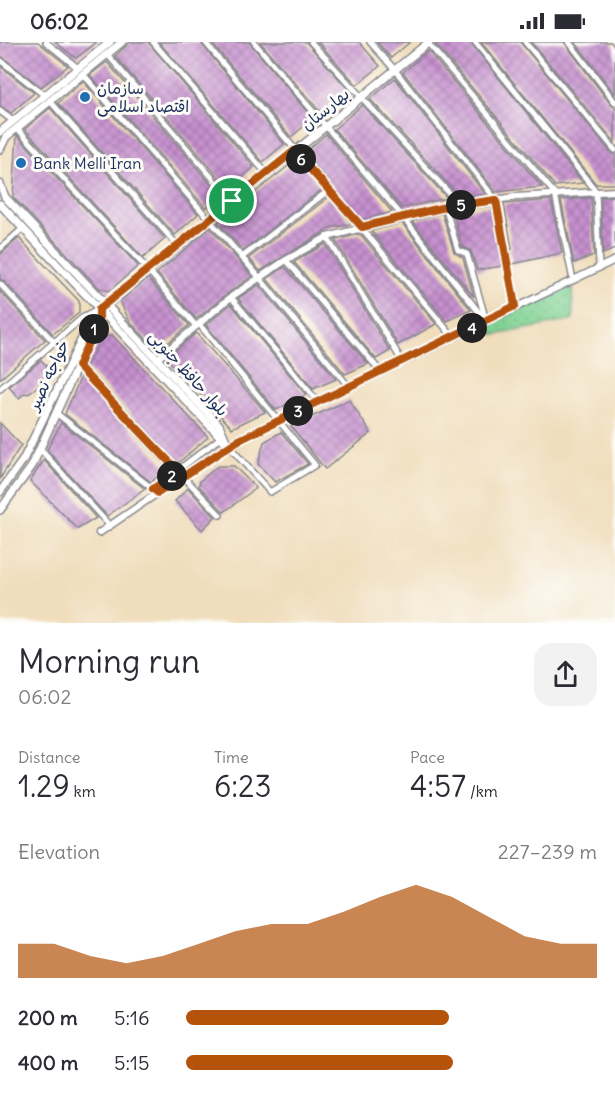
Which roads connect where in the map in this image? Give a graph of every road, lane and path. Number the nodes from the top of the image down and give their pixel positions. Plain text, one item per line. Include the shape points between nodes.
1 (46, 42) edge
2 (110, 42) edge
3 (122, 42) edge
4 (153, 42) edge
5 (205, 42) edge
6 (254, 42) edge
7 (311, 42) edge
8 (370, 42) edge
9 (428, 42) edge
10 (476, 42) edge
11 (525, 42) edge
12 (569, 42) edge
13 (107, 54) junction
14 (0, 60) edge
15 (395, 70) junction
16 (81, 71) junction
17 (47, 98) junction
18 (360, 98) junction
19 (615, 102) edge
20 (0, 111) edge
21 (15, 125) junction
22 (325, 126) junction
23 (0, 132) edge
24 (0, 148) edge
25 (615, 150) edge
26 (294, 151) junction
27 (267, 174) junction
28 (0, 184) edge
29 (329, 190) junction
30 (597, 191) junction
31 (615, 191) edge
32 (555, 194) junction
33 (496, 200) junction
34 (232, 201) junction
35 (0, 204) edge
36 (460, 205) junction
37 (445, 207) junction
38 (403, 217) junction
39 (208, 221) junction
40 (362, 227) junction
41 (22, 229) junction
42 (327, 237) junction
43 (178, 246) junction
44 (0, 249) edge
45 (241, 258) junction
46 (286, 260) junction
47 (615, 260) edge
48 (599, 267) junction
49 (148, 270) junction
50 (259, 278) junction
51 (573, 280) junction
52 (0, 284) edge
53 (231, 297) junction
54 (107, 303) junction
55 (515, 306) junction
56 (99, 309) junction
57 (486, 321) junction
58 (92, 324) junction
59 (198, 325) junction
60 (453, 337) junction
61 (54, 342) junction
62 (158, 359) junction
63 (402, 362) junction
64 (78, 366) junction
65 (381, 372) junction
66 (349, 387) junction
67 (0, 389) edge
68 (318, 402) junction
69 (57, 413) junction
70 (277, 420) junction
71 (220, 438) junction
72 (228, 445) junction
73 (40, 449) junction
74 (181, 473) junction
75 (155, 491) junction
76 (0, 492) edge
77 (0, 510) edge
78 (220, 515) dead end
79 (110, 526) junction
80 (99, 533) dead end

1 - 16 street
2 - 16 main road
3 - 13 main road
4 - 27 street
5 - 26 street
6 - 22 street
7 - 18 street
8 - 15 street
9 - 15 main road, بهارستان
9 - 32 street
10 - 30 street
11 - 25 street
12 - 19 street
13 - 16 main road
13 - 34 street
14 - 17 street
15 - 18 main road, بهارستان
15 - 33 street
16 - 17 main road
16 - 39 street
17 - 21 main road
17 - 43 street
18 - 22 main road, بهارستان
18 - 36 street
20 - 21 street
21 - 23 main road
21 - 24 main road
21 - 49 street
22 - 26 main road, بهارستان
22 - 38 street
26 - 27 main road, بهارستان
26 - 29 street
27 - 34 main road, بهارستان
28 - 54 main road, بلوار حافظ جنوبی via 5,197
29 - 40 street
29 - 45 street
30 - 31 street
30 - 32 street
30 - 48 street
32 - 33 street
32 - 51 street
33 - 36 street
33 - 55 street
34 - 39 main road, بهارستان
35 - 41 main road, بلوار حافظ جنوبی
36 - 37 street
37 - 38 street
37 - 57 street via 458,250 467,254
38 - 40 street
38 - 57 street
39 - 43 main road, بهارستان
39 - 45 street
40 - 42 street
40 - 60 street
41 - 44 street
41 - 56 main road, بلوار حافظ جنوبی
42 - 46 street
42 - 63 street
43 - 49 main road, بهارستان
45 - 50 street
46 - 50 street
46 - 65 street
47 - 48 street
48 - 51 street
49 - 54 main road, بهارستان
49 - 59 street
50 - 53 street
50 - 66 street
51 - 55 street
52 - 61 street
53 - 59 street
53 - 68 street
54 - 56 main road, بهارستان
54 - 62 main road, بلوار حافظ جنوبی
55 - 57 street
56 - 58 main road, خواجه نصیر via 99,318
56 - 61 street
56 - 71 main road, بلوار حافظ جنوبی
57 - 60 street
58 - 64 main road, خواجه نصیر
58 - 76 main road, خواجه نصیر via 23,460
59 - 62 street
59 - 70 street
60 - 63 street
61 - 67 street
62 - 72 main road, بلوار حافظ جنوبی via 219,425
63 - 65 street
64 - 69 main road, خواجه نصیر
64 - 74 street
65 - 66 street
66 - 68 street
68 - 70 street
69 - 73 main road, خواجه نصیر
69 - 75 street
70 - 72 street
70 - 72 street via 315,465 270,492
71 - 72 main road, بلوار حافظ جنوبی
71 - 74 street
72 - 74 street
73 - 77 main road, خواجه نصیر
73 - 79 street
74 - 75 street
74 - 78 street
75 - 79 street
79 - 80 street

